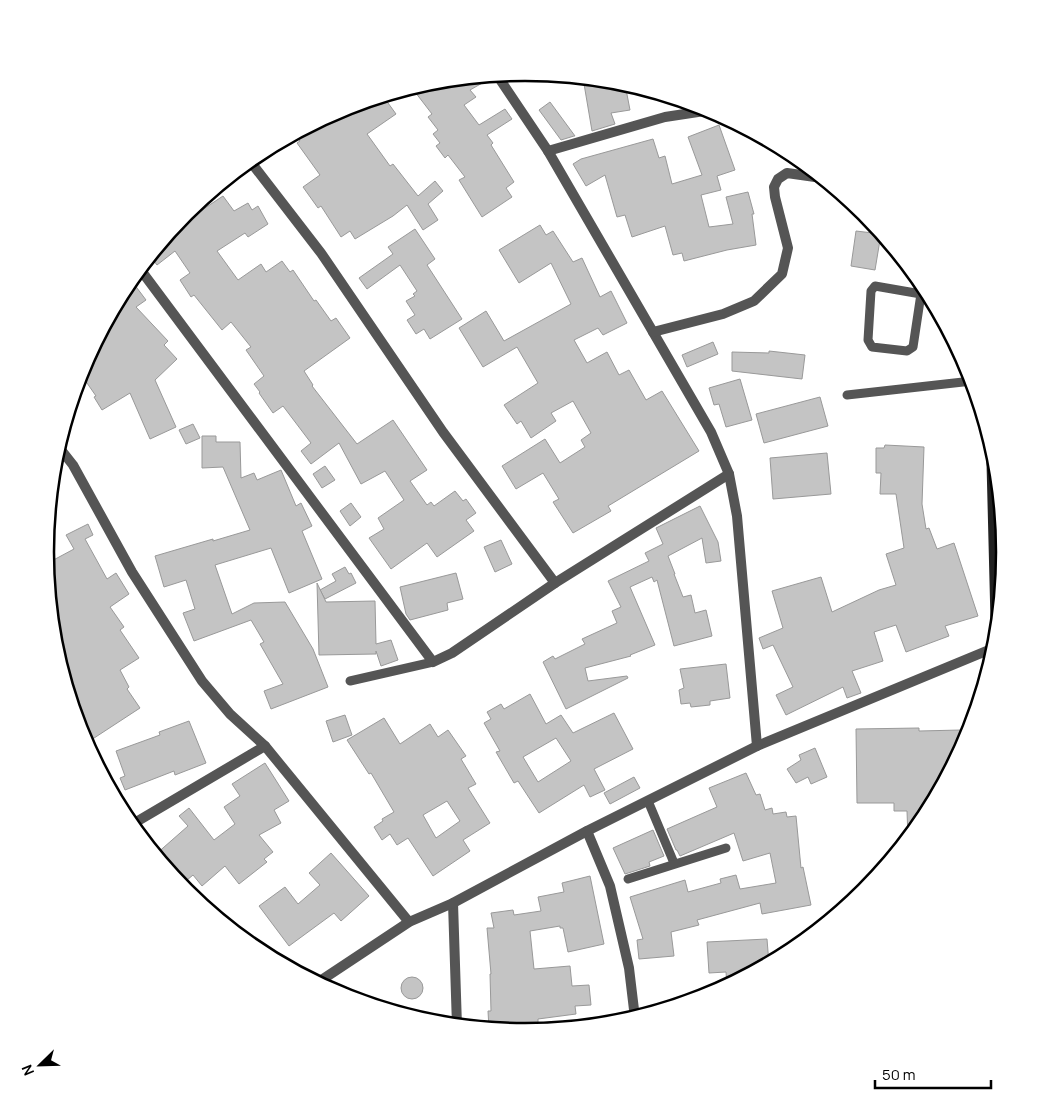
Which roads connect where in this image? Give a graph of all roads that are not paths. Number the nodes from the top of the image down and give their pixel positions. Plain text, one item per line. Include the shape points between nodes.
1 (502, 82) edge
2 (694, 113) edge
3 (548, 150) junction
4 (255, 167) edge
5 (808, 176) edge
6 (144, 275) edge
7 (918, 292) edge
8 (923, 300) edge
9 (653, 332) junction
10 (964, 382) edge
11 (847, 395) dead end
12 (65, 454) edge
13 (730, 474) junction
14 (555, 584) junction
15 (985, 651) edge
16 (433, 662) junction
17 (350, 681) dead end
18 (265, 746) junction
19 (757, 746) junction
20 (648, 801) junction
21 (138, 821) edge
22 (587, 831) junction
23 (726, 848) dead end
24 (674, 863) junction
25 (628, 879) dead end
26 (453, 903) junction
27 (408, 922) junction
28 (325, 979) edge
29 (634, 1011) edge
30 (457, 1019) edge

1 - 3 street
2 - 3 street via 665,117
3 - 9 street
4 - 14 street via 321,253 443,432
5 - 9 street via 787,173 778,179 774,187 788,248 782,274 754,301 723,314
6 - 16 street
7 - 8 lane via 872,288 868,340 872,347 907,351 914,347
9 - 13 street via 711,432
10 - 11 lane
12 - 18 street via 132,572 202,681 230,714
13 - 14 street
13 - 19 street via 737,516
14 - 16 street
15 - 19 street
16 - 17 lane
18 - 21 street
18 - 27 street
19 - 20 street
20 - 22 street
20 - 24 lane
22 - 26 street
22 - 29 street via 610,886 629,968
23 - 24 lane
24 - 25 lane
26 - 27 street
26 - 30 street
27 - 28 street

